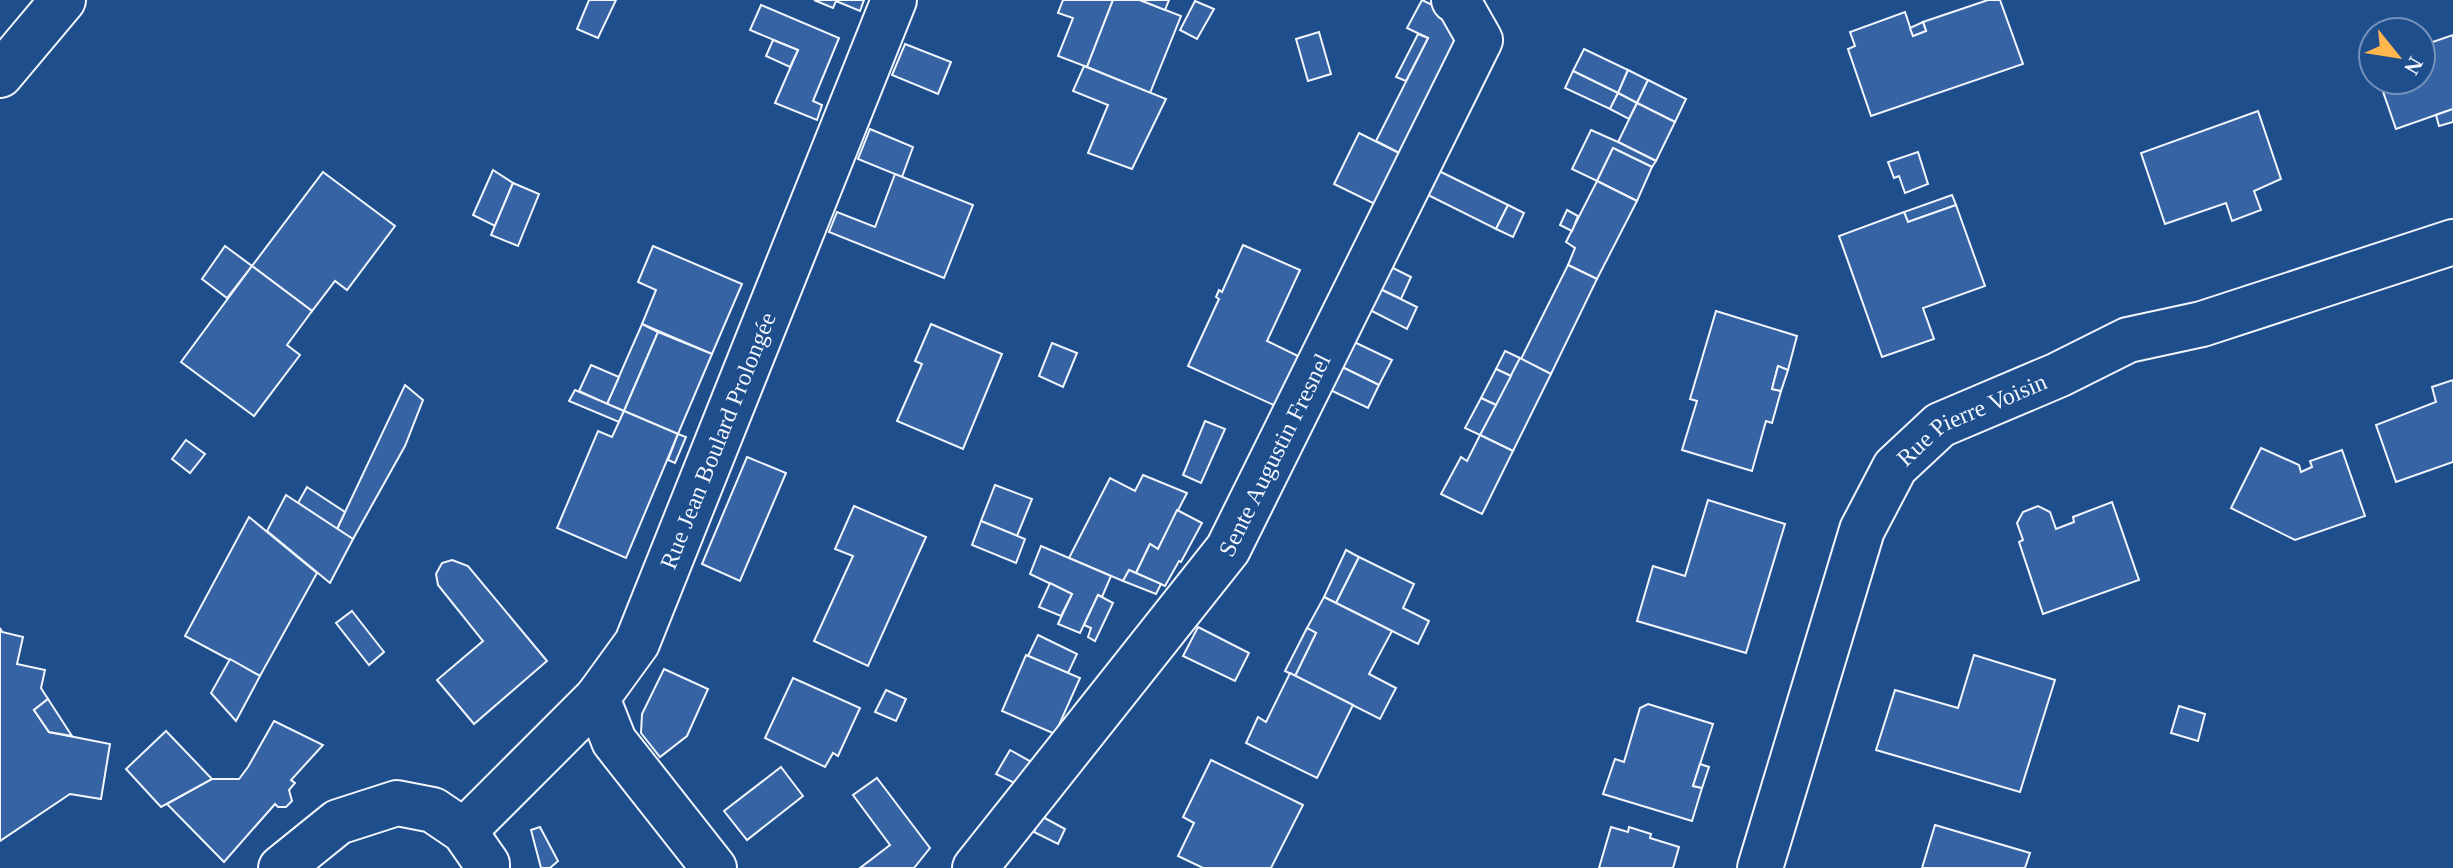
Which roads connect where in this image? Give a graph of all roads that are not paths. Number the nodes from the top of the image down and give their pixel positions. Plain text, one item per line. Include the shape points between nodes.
1 (63, 0) edge
2 (894, 0) edge
3 (1454, 0) edge
4 (0, 75) edge
5 (2453, 242) edge
6 (597, 698) junction
7 (464, 831) junction
8 (281, 868) edge
9 (487, 868) edge
10 (714, 868) edge
11 (975, 868) edge
12 (1760, 868) edge

1 - 4 street
2 - 6 street, Rue Jean Boulard Prolongée via 637,643
3 - 11 street, Sente Augustin Fresnel via 1480,40 1228,549
5 - 12 street, Rue Pierre Voisin via 2202,324 2128,340 1940,425 1895,467 1862,530
6 - 7 street, Rue Jean Boulard Prolongée
6 - 10 street via 614,741
7 - 8 street via 433,810 397,803 338,822
7 - 9 street

